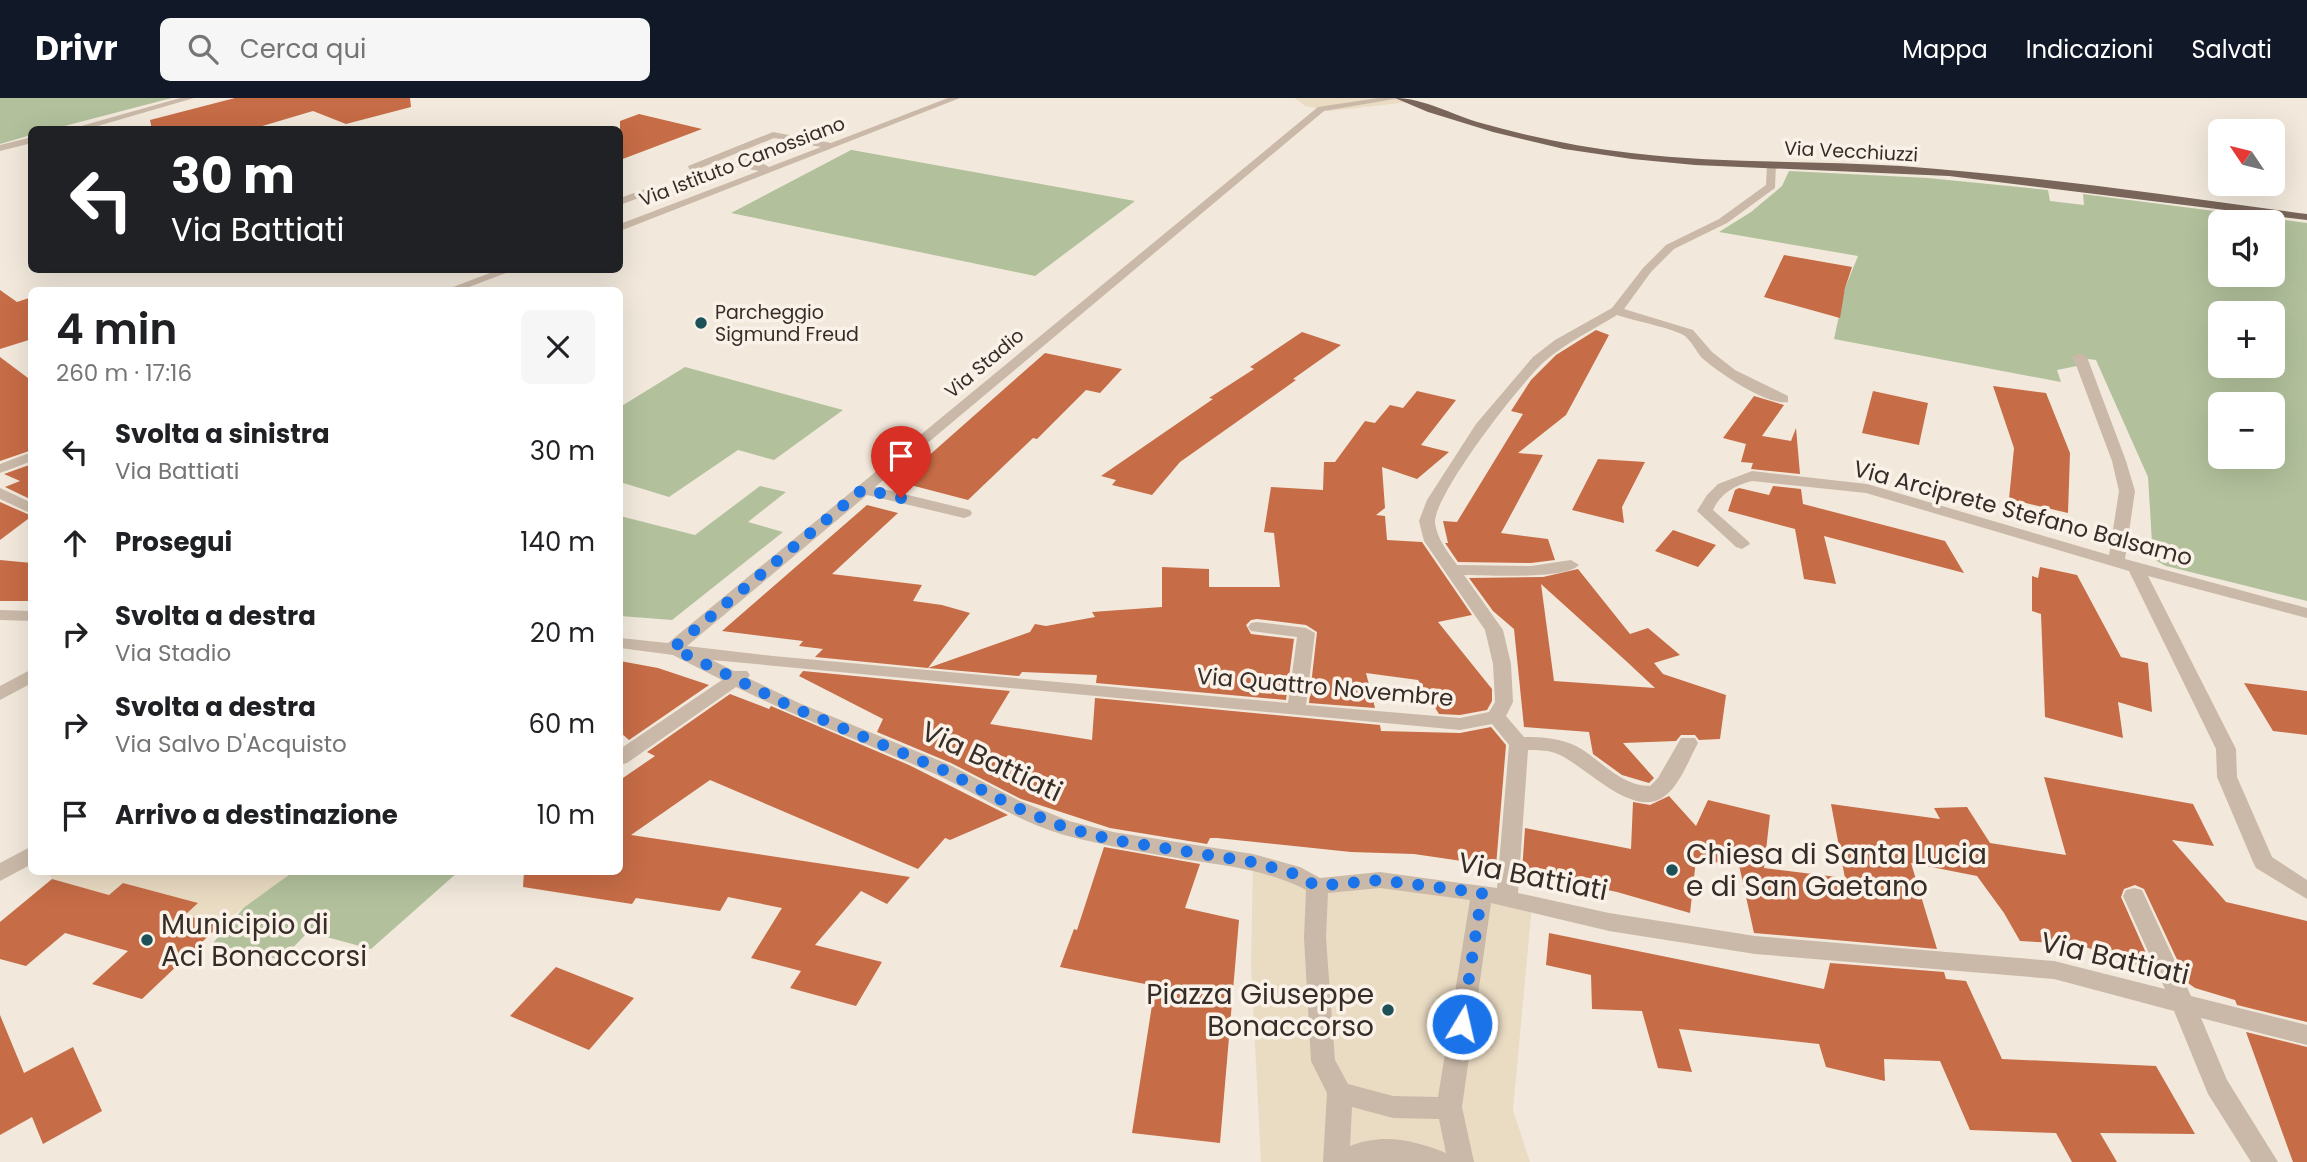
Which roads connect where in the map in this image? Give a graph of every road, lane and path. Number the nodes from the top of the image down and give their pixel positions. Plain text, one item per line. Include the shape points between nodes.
1 (190, 98) edge
2 (956, 98) edge
3 (1311, 98) edge
4 (1397, 98) edge
5 (1321, 109) junction
6 (86, 126) edge
7 (799, 139) junction
8 (28, 141) edge
9 (833, 146) junction
10 (0, 148) edge
11 (1772, 165) junction
12 (760, 167) junction
13 (772, 170) junction
14 (648, 191) dead end
15 (623, 201) edge
16 (623, 215) edge
17 (2307, 217) edge
18 (641, 220) junction
19 (623, 227) edge
20 (500, 273) edge
21 (460, 287) edge
22 (1616, 311) junction
23 (2080, 357) dead end
24 (1783, 399) dead end
25 (28, 458) edge
26 (0, 469) edge
27 (863, 489) junction
28 (0, 493) edge
29 (28, 507) edge
30 (964, 513) dead end
31 (1742, 544) dead end
32 (2116, 562) junction
33 (1570, 565) dead end
34 (2136, 568) junction
35 (1451, 570) junction
36 (2307, 613) edge
37 (0, 615) edge
38 (28, 616) edge
39 (1256, 627) dead end
40 (623, 643) edge
41 (673, 648) junction
42 (756, 660) junction
43 (28, 677) edge
44 (735, 680) junction
45 (0, 694) edge
46 (1296, 710) junction
47 (1496, 717) junction
48 (1688, 743) dead end
49 (1520, 744) junction
50 (623, 756) edge
51 (28, 857) edge
52 (0, 873) edge
53 (1317, 886) junction
54 (2307, 891) edge
55 (1482, 893) junction
56 (2134, 896) dead end
57 (1507, 899) junction
58 (2184, 1005) junction
59 (2307, 1035) edge
60 (1340, 1092) junction
61 (1449, 1107) junction
62 (1339, 1162) edge
63 (1439, 1162) edge
64 (1461, 1162) edge
65 (2265, 1162) edge

1 - 6 street
2 - 9 street, Via Istituto Canossiano
3 - 5 street
4 - 5 street
4 - 11 main road, Via Vecchiuzzi via 1479,125 1559,144 1664,159
5 - 27 street, Via Stadio
7 - 9 street
7 - 12 street via 750,159
7 - 12 street via 773,135 692,168 697,176 704,176 730,165
8 - 10 street
9 - 13 street, Via Istituto Canossiano
11 - 17 main road, Via Vecchiuzzi via 1969,176
11 - 22 street via 1771,187 1723,221 1670,247
12 - 13 street
13 - 18 street, Via Istituto Canossiano
14 - 15 street
16 - 18 street
18 - 19 street, Via Istituto Canossiano
20 - 21 street
22 - 24 street via 1689,333 1697,346 1750,387
22 - 35 street via 1538,360 1481,427 1427,521 1432,541
23 - 32 street via 2127,491
25 - 26 street
27 - 30 street
27 - 41 street, Via Stadio
28 - 29 street
31 - 32 street, Via Arciprete Stefano Balsamo via 1705,511 1708,501 1736,478 1752,477 1867,489
32 - 34 street, Via Arciprete Stefano Balsamo
33 - 35 street via 1531,571
34 - 36 street, Via Arciprete Stefano Balsamo
34 - 54 street via 2226,749 2227,777 2264,862
35 - 47 street via 1494,630 1504,702
37 - 38 street
39 - 46 street via 1306,633
40 - 41 street, Via Quattro Novembre
41 - 42 street, Via Quattro Novembre
41 - 44 street, Via Battiati
42 - 44 street
42 - 46 street, Via Quattro Novembre
43 - 45 street
44 - 50 street
44 - 53 street, Via Battiati via 1064,827 1113,840 1253,862
46 - 47 street, Via Quattro Novembre via 1460,723
47 - 49 street
48 - 49 street via 1665,783 1655,793 1643,795 1599,774 1585,759 1557,745
49 - 57 street
51 - 52 street
53 - 55 street, Via Battiati via 1380,880
53 - 60 street via 1315,938 1323,1061
55 - 57 street, Via Battiati
55 - 61 street
56 - 58 street
57 - 58 street, Via Battiati via 1609,922 1755,945 2054,970
58 - 59 street, Via Battiati
58 - 65 street via 2217,1086
60 - 61 street via 1393,1109
60 - 62 street
61 - 64 street
62 - 63 street via 1359,1152 1387,1148 1416,1152

